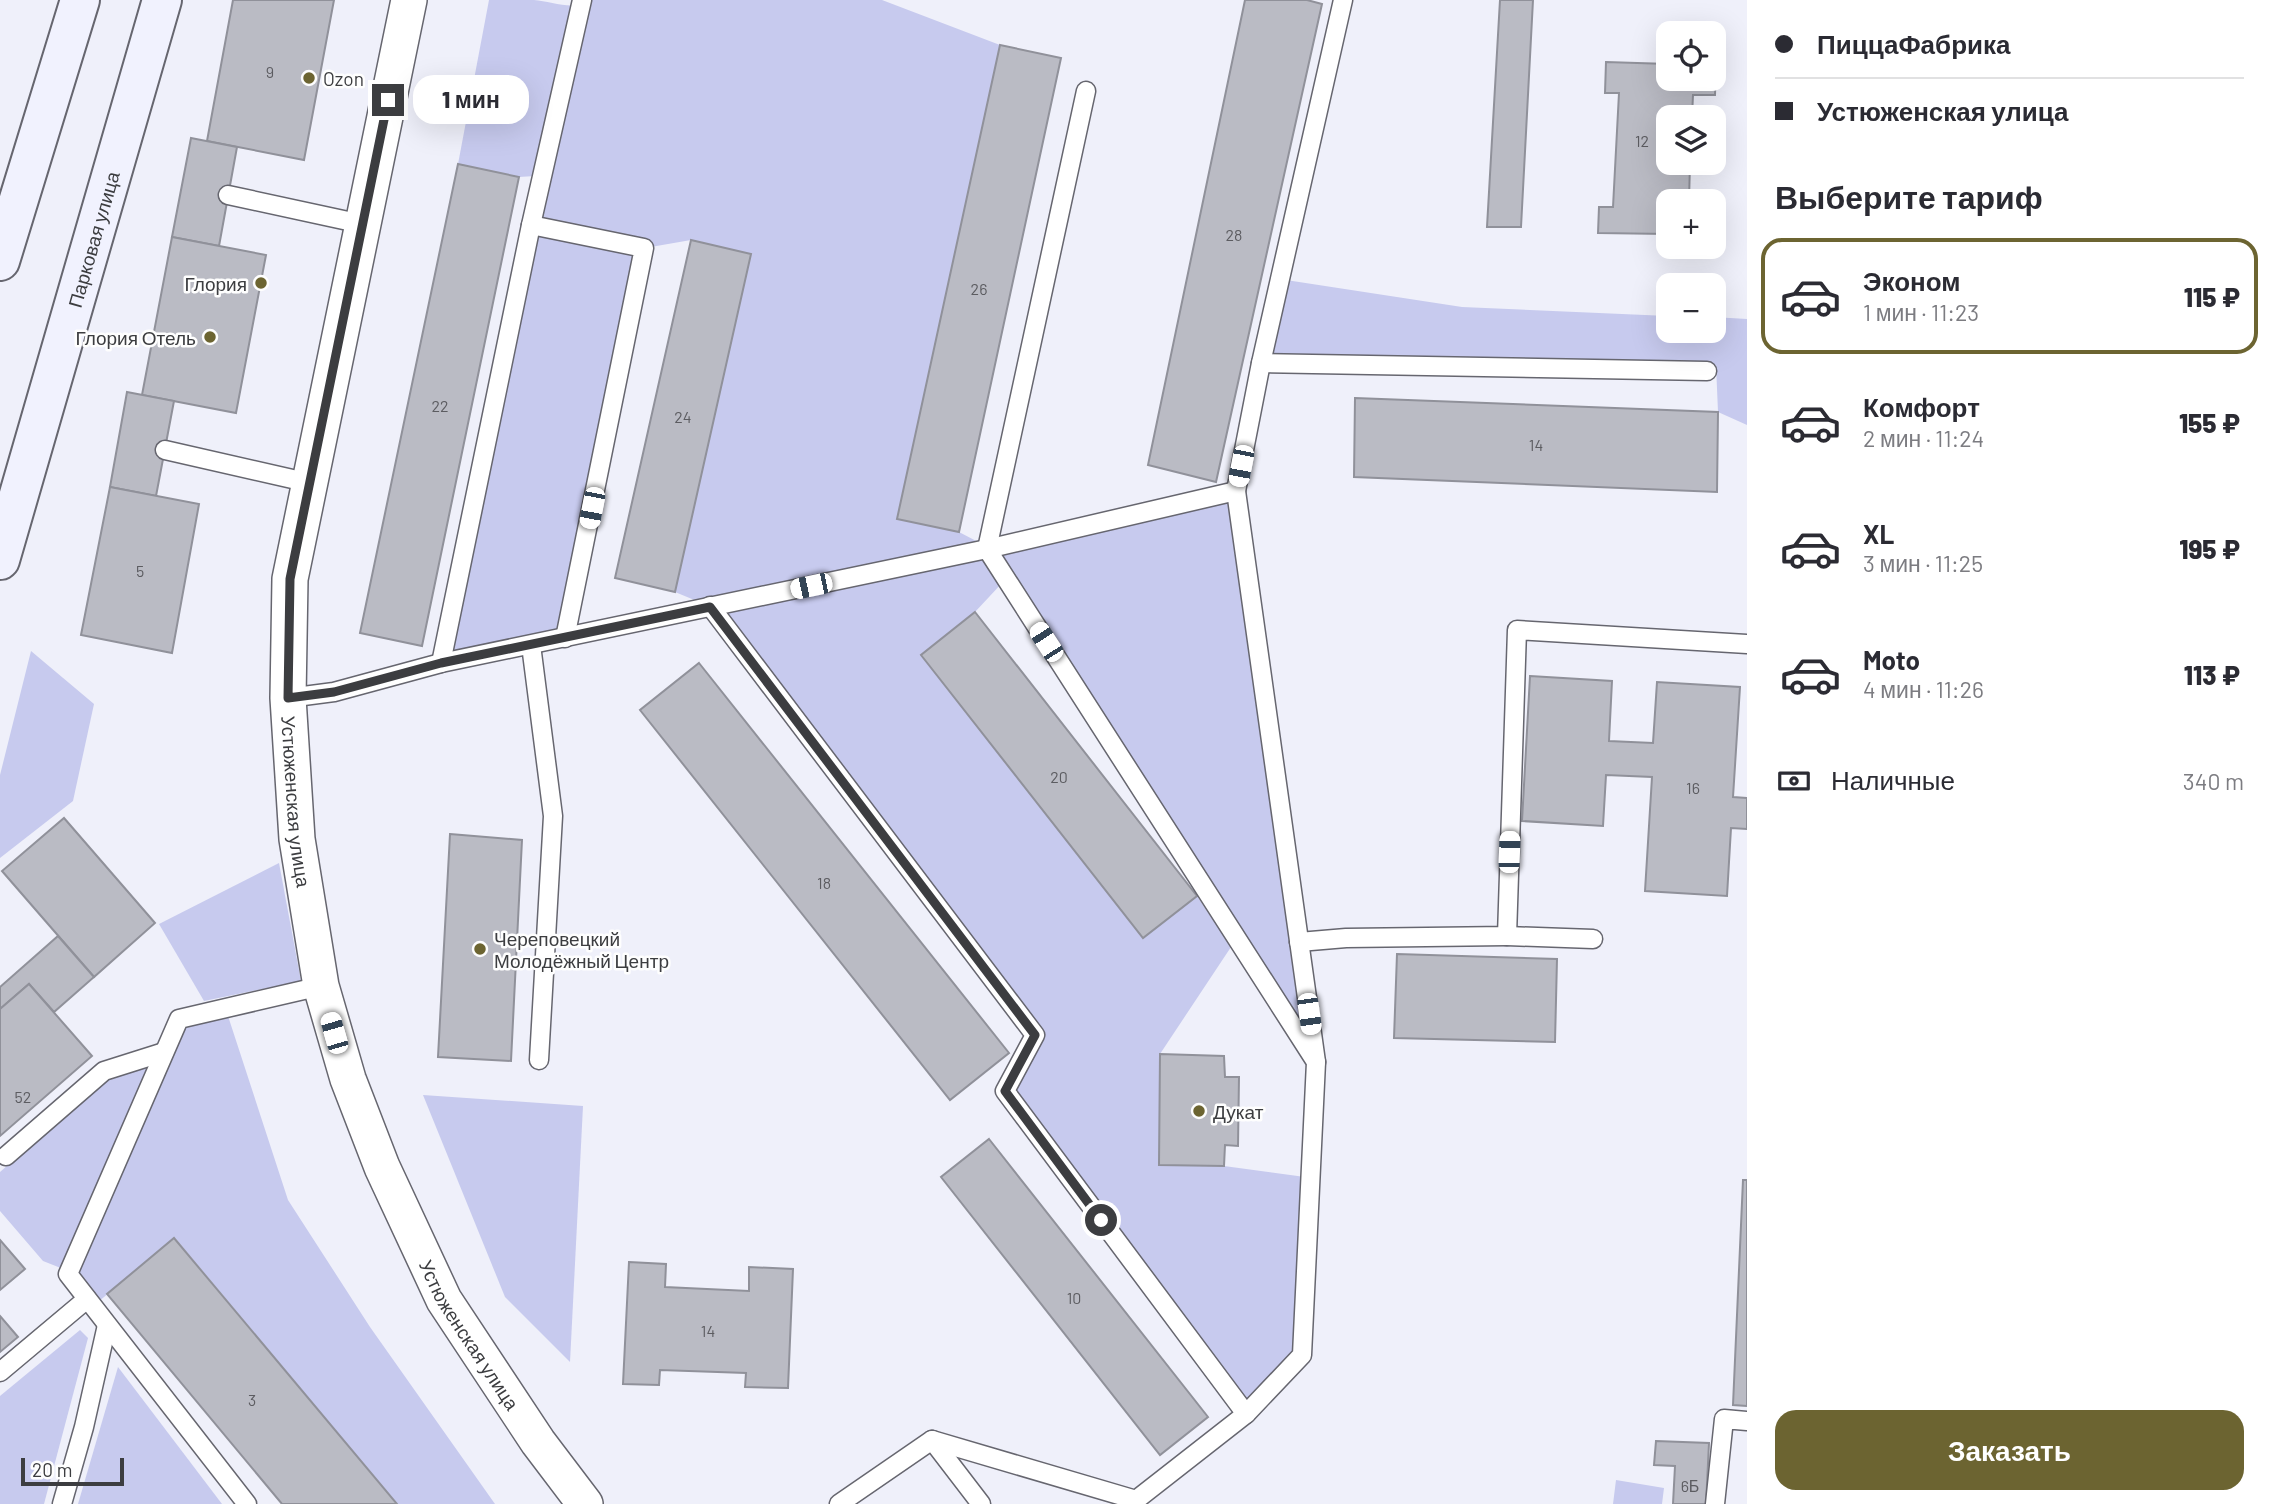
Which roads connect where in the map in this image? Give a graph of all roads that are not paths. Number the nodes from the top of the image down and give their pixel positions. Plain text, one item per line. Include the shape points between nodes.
1 (80, 0) edge
2 (162, 0) edge
3 (409, 0) edge
4 (582, 0) edge
5 (1343, 0) edge
6 (1086, 91) dead end
7 (228, 195) dead end
8 (362, 224) junction
9 (531, 225) junction
10 (0, 261) edge
11 (1261, 363) junction
12 (1706, 371) dead end
13 (164, 450) dead end
14 (310, 483) junction
15 (1236, 491) junction
16 (987, 549) junction
17 (0, 560) edge
18 (710, 607) junction
19 (565, 638) junction
20 (1747, 644) edge
21 (531, 645) junction
22 (441, 663) junction
23 (288, 698) junction
24 (1507, 936) junction
25 (1593, 939) dead end
26 (1299, 942) junction
27 (321, 986) junction
28 (164, 1052) junction
29 (539, 1060) dead end
30 (1316, 1062) junction
31 (6, 1156) dead end
32 (87, 1299) junction
33 (107, 1325) junction
34 (0, 1372) edge
35 (1246, 1414) junction
36 (1747, 1421) edge
37 (932, 1440) junction
38 (62, 1504) edge
39 (247, 1504) edge
40 (585, 1504) edge
41 (839, 1504) edge
42 (982, 1504) edge
43 (1715, 1504) edge

1 - 10 main road
2 - 17 main road, Парковая улица
3 - 8 street, Устюженская улица
4 - 9 lane
5 - 11 lane
6 - 16 lane
7 - 8 lane
8 - 14 street, Устюженская улица
9 - 19 lane via 645,248
9 - 22 lane
11 - 12 lane
11 - 15 lane
13 - 14 lane
14 - 23 street, Устюженская улица via 290,579
15 - 16 lane
15 - 26 lane
16 - 18 lane
16 - 30 lane
18 - 19 lane
18 - 35 lane via 1035,1035 1005,1091
19 - 21 lane
20 - 24 lane via 1517,630
21 - 22 lane
21 - 29 lane via 552,816
22 - 23 lane via 334,692
23 - 27 street, Устюженская улица via 297,839
24 - 25 lane
24 - 26 lane
26 - 30 lane
27 - 28 lane via 178,1019
27 - 40 street, Устюженская улица via 372,1142 444,1300
28 - 31 lane via 104,1071
28 - 32 lane via 68,1274
30 - 35 lane via 1302,1355
32 - 33 lane
32 - 34 lane
33 - 38 lane
33 - 39 lane
35 - 37 lane via 1136,1500
36 - 43 lane via 1724,1419
37 - 41 lane
37 - 42 lane

